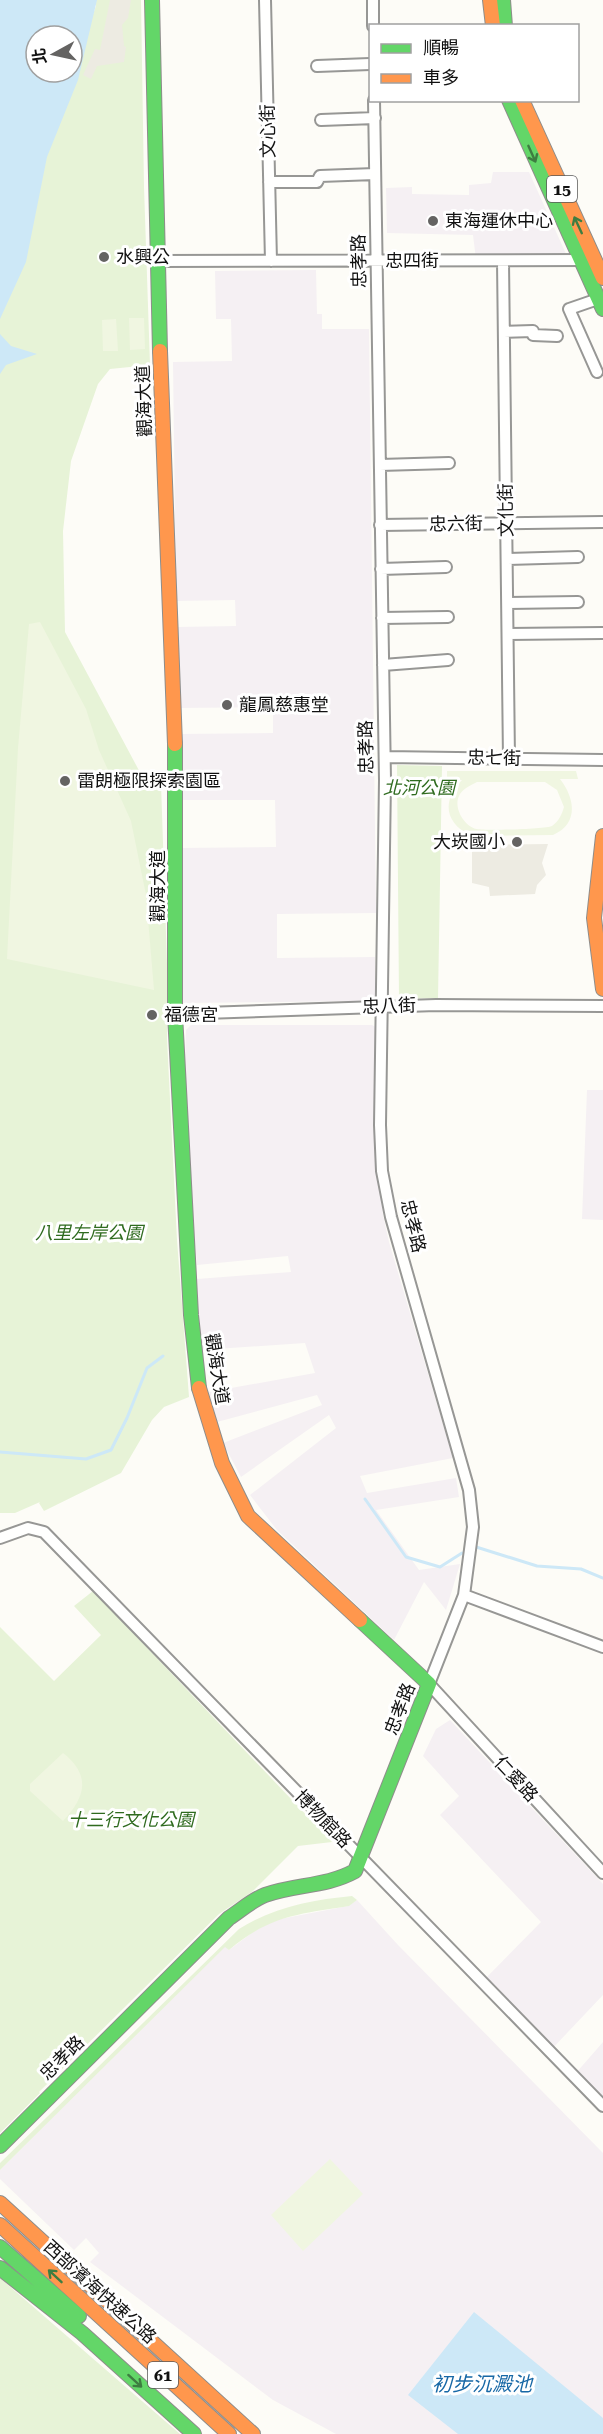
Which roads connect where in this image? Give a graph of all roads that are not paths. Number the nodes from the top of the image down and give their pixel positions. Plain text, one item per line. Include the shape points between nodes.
1 (153, 0) edge
2 (265, 0) edge
3 (373, 0) edge
4 (490, 0) edge
5 (503, 0) edge
6 (373, 24) edge
7 (493, 24) edge
8 (505, 24) edge
9 (369, 64) edge
10 (317, 66) dead end
11 (374, 102) edge
12 (511, 102) edge
13 (523, 102) edge
14 (375, 118) junction
15 (321, 120) dead end
16 (375, 174) junction
17 (269, 182) junction
18 (587, 259) junction
19 (157, 261) junction
20 (271, 261) junction
21 (377, 261) junction
22 (504, 262) junction
23 (603, 278) edge
24 (601, 304) edge
25 (504, 332) junction
26 (556, 336) dead end
27 (597, 372) dead end
28 (449, 463) dead end
29 (380, 465) junction
30 (603, 522) edge
31 (507, 524) junction
32 (380, 525) junction
33 (578, 557) dead end
34 (507, 559) junction
35 (446, 567) dead end
36 (381, 569) junction
37 (578, 602) dead end
38 (508, 603) junction
39 (448, 617) dead end
40 (382, 618) junction
41 (603, 633) edge
42 (508, 634) junction
43 (448, 660) dead end
44 (383, 665) junction
45 (385, 757) junction
46 (509, 758) junction
47 (603, 760) edge
48 (603, 836) edge
49 (603, 989) edge
50 (382, 1006) junction
51 (603, 1006) edge
52 (175, 1014) junction
53 (0, 1538) edge
54 (464, 1595) junction
55 (603, 1647) edge
56 (429, 1684) junction
57 (361, 1858) junction
58 (603, 1873) edge
59 (603, 2106) edge
60 (0, 2146) edge
61 (0, 2203) edge
62 (0, 2225) edge
63 (0, 2247) edge
64 (0, 2268) edge
65 (194, 2434) edge
66 (212, 2434) edge
67 (228, 2434) edge
68 (253, 2434) edge

1 - 19 main road, 觀海大道
2 - 17 street, 文心街
3 - 6 street
4 - 7 main road
5 - 8 main road
9 - 10 street
11 - 14 street, 忠孝路
12 -> 18 main road, 15
18 -> 13 main road, 15
14 - 15 street
14 - 16 street, 忠孝路
16 - 17 street via 320,176 317,182
16 - 21 street, 忠孝路
17 - 20 street, 文心街
18 - 22 street, 忠四街
18 - 23 main road, 15
18 - 24 main road, 15
19 - 20 street, 忠四街
19 - 52 main road, 觀海大道 via 176,758
20 - 21 street, 忠四街
21 - 22 street, 忠四街
21 - 29 street, 忠孝路
22 - 25 street, 文化街
24 - 27 street via 569,309
25 - 26 street via 533,331 533,335
25 - 31 street, 文化街
28 - 29 street
29 - 32 street, 忠孝路
30 - 31 street, 忠六街
31 - 32 street, 忠六街
31 - 34 street, 文化街
32 - 36 street, 忠孝路
33 - 34 street
34 - 38 street, 文化街
35 - 36 street
36 - 40 street, 忠孝路
37 - 38 street
38 - 42 street, 文化街
39 - 40 street
40 - 44 street, 忠孝路
41 - 42 street
42 - 46 street, 文化街
43 - 44 street
44 - 45 street, 忠孝路
45 - 46 street, 忠七街
45 - 50 street, 忠孝路
46 - 47 street, 忠七街
48 - 49 main road via 594,918
50 - 51 street, 忠八街
50 - 52 street, 忠八街
50 - 54 street, 忠孝路 via 382,1171 391,1217 469,1490 473,1527
52 - 56 main road, 觀海大道 via 200,1396 222,1463 248,1516
53 - 57 street, 博物館路 via 28,1528 44,1532
54 - 55 street
54 - 56 street, 忠孝路
56 - 57 main road, 忠孝路
56 - 58 street, 仁愛路
57 - 59 street, 博物館路
57 - 60 main road, 忠孝路 via 355,1871 344,1879 270,1893 229,1918
61 - 68 main road
67 -> 62 main road, 西部濱海快速公路 / 61
63 - 66 main road, 西部濱海快速公路 / 61
64 -> 65 main road via 60,2314

